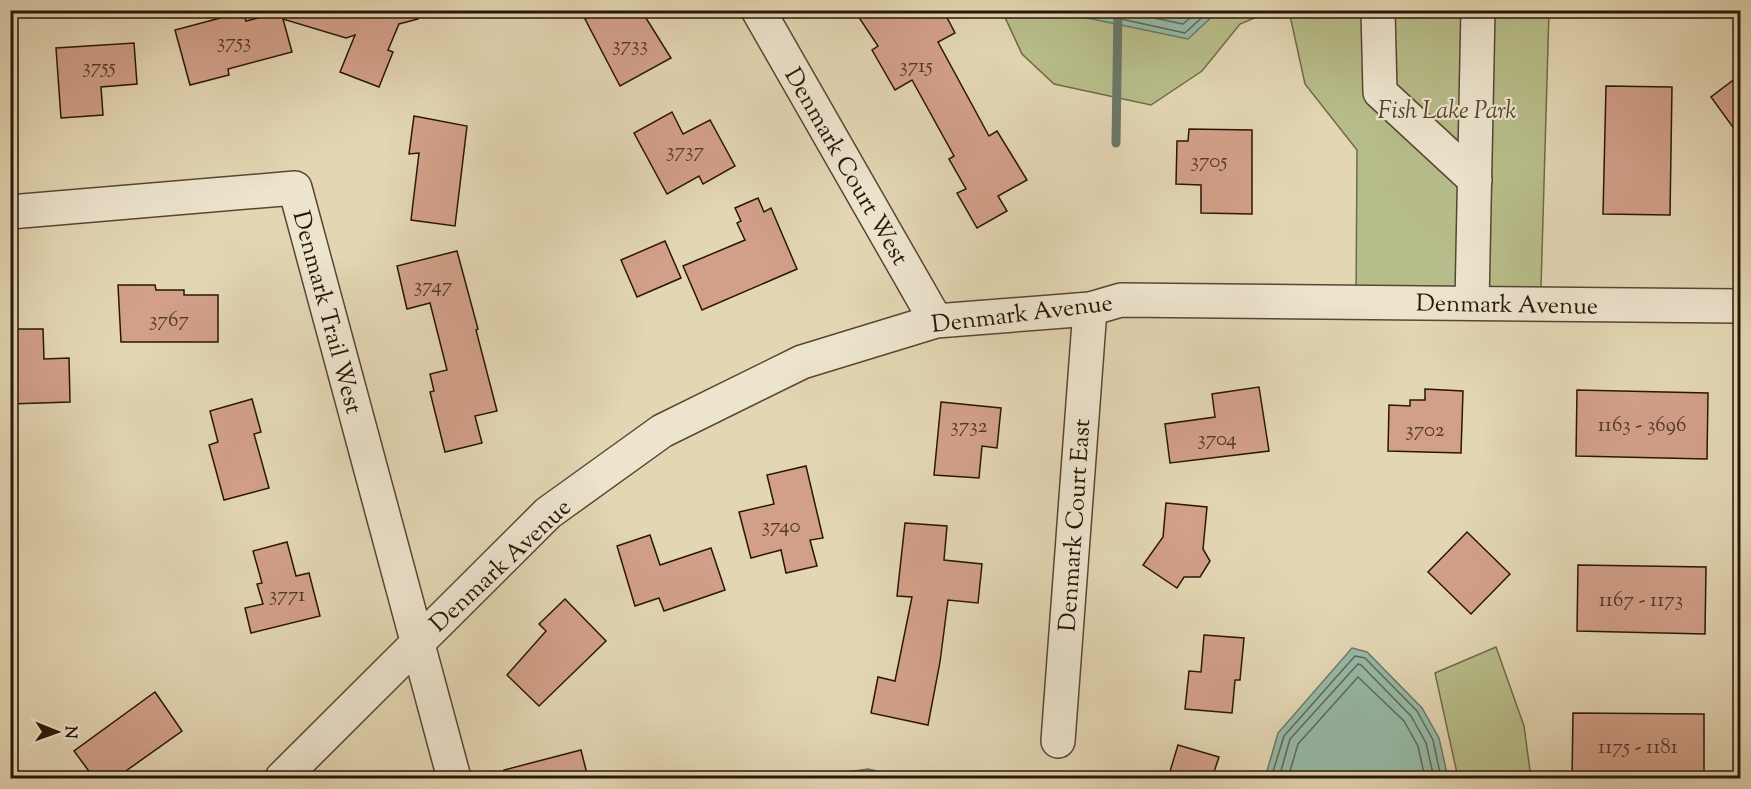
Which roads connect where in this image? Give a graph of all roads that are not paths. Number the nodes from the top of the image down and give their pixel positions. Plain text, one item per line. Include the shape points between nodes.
1 (758, 10) edge
2 (1378, 10) edge
3 (1478, 10) edge
4 (1475, 180) junction
5 (10, 212) edge
6 (1472, 303) junction
7 (1740, 306) edge
8 (1090, 309) junction
9 (936, 321) junction
10 (417, 642) junction
11 (1058, 741) dead end
12 (282, 778) edge
13 (454, 778) edge

1 - 9 street, Denmark Court West
2 - 4 street via 1380,92
3 - 4 street
4 - 6 street
5 - 10 street, Denmark Trail West via 295,188
6 - 7 street, Denmark Avenue
6 - 8 street, Denmark Avenue via 1121,300
8 - 9 street, Denmark Avenue
8 - 11 street, Denmark Court East
9 - 10 street, Denmark Avenue via 802,362 662,431 548,513
10 - 12 street, Denmark Avenue
10 - 13 street

